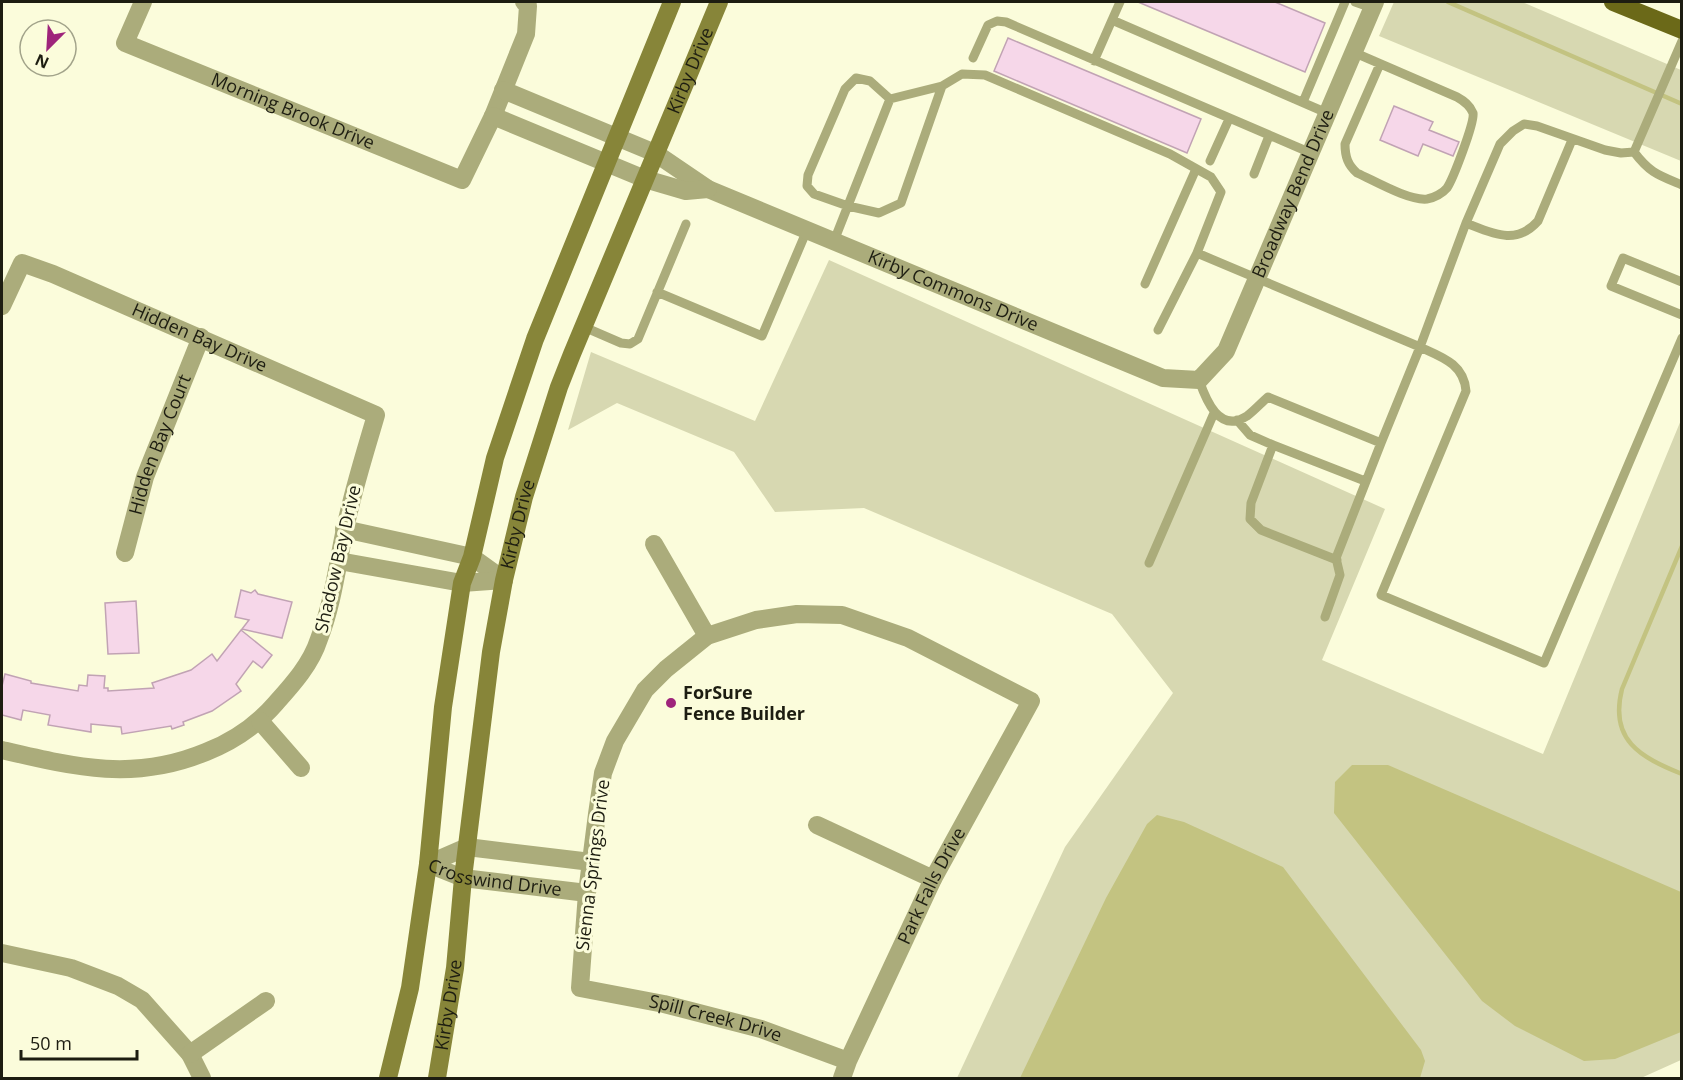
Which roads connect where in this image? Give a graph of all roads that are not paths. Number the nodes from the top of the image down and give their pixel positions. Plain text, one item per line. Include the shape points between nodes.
1 (143, 2) edge
2 (672, 2) edge
3 (719, 2) edge
4 (1120, 2) edge
5 (1345, 2) edge
6 (1355, 2) edge
7 (1613, 2) edge
8 (526, 4) edge
9 (1374, 5) edge
10 (1112, 20) junction
11 (1682, 30) edge
12 (1682, 41) edge
13 (1353, 52) junction
14 (973, 58) dead end
15 (1094, 61) junction
16 (1380, 64) junction
17 (942, 86) junction
18 (503, 90) junction
19 (890, 99) junction
20 (1303, 102) junction
21 (1327, 113) junction
22 (493, 116) junction
23 (1229, 119) junction
24 (616, 136) junction
25 (1269, 136) junction
26 (1572, 140) junction
27 (1634, 152) junction
28 (655, 153) junction
29 (1311, 153) junction
30 (1210, 161) dead end
31 (605, 164) junction
32 (1196, 168) junction
33 (1254, 174) dead end
34 (645, 179) junction
35 (1682, 185) edge
36 (708, 189) junction
37 (848, 206) junction
38 (1466, 223) junction
39 (686, 224) dead end
40 (807, 230) junction
41 (834, 241) junction
42 (1197, 254) junction
43 (1257, 279) junction
44 (1682, 282) edge
45 (1145, 284) dead end
46 (657, 292) junction
47 (2, 306) edge
48 (1682, 315) edge
49 (584, 327) junction
50 (1158, 330) dead end
51 (201, 337) junction
52 (1682, 338) edge
53 (1420, 347) junction
54 (1199, 380) junction
55 (1214, 413) junction
56 (376, 415) joint
57 (1237, 420) junction
58 (1381, 443) junction
59 (1273, 445) junction
60 (1365, 481) junction
61 (344, 529) junction
62 (654, 544) dead end
63 (125, 554) dead end
64 (472, 557) junction
65 (1336, 560) junction
66 (339, 561) junction
67 (1149, 563) dead end
68 (504, 580) junction
69 (462, 583) junction
70 (1325, 617) dead end
71 (707, 636) junction
72 (260, 721) junction
73 (2, 750) edge
74 (301, 768) dead end
75 (817, 825) dead end
76 (467, 847) junction
77 (591, 862) junction
78 (428, 864) junction
79 (463, 878) junction
80 (933, 879) junction
81 (587, 893) junction
82 (2, 953) edge
83 (580, 988) joint
84 (266, 1001) dead end
85 (190, 1054) junction
86 (848, 1061) junction
87 (202, 1078) edge
88 (388, 1078) edge
89 (436, 1078) edge
90 (842, 1078) edge

1 - 22 street, Morning Brook Drive via 126,43 462,180
2 - 24 main road
3 - 28 main road, Kirby Drive
4 - 10 lane
5 - 20 lane
6 - 9 lane
7 - 11 main road
8 - 18 street via 526,34
9 - 13 street, Broadway Bend Drive
10 - 15 lane
10 - 20 lane
12 - 27 lane
13 - 16 lane
13 - 21 street, Broadway Bend Drive
14 - 15 lane via 988,25 996,21
15 - 23 lane
16 - 16 lane via 1345,144 1350,167 1413,197 1436,197 1447,188 1472,127 1473,114 1468,104 1457,97
17 - 19 lane
17 - 32 lane via 962,74 985,75
17 - 37 lane via 901,203 879,213
18 - 22 street
18 - 24 street, Kirby Commons Drive
19 - 37 lane
19 - 37 lane via 870,81 856,78 844,89 808,176 807,186 814,194
20 - 21 lane
21 - 29 street, Broadway Bend Drive
22 - 31 street, Kirby Commons Drive
23 - 25 lane
23 - 30 lane
24 - 28 street, Kirby Commons Drive
24 - 31 main road
25 - 29 lane
25 - 33 lane
26 - 27 lane via 1620,153
26 - 38 lane via 1538,221 1531,229 1509,236 1495,235
26 - 38 lane via 1537,126 1524,124 1513,130 1500,144
27 - 35 lane via 1653,173
28 - 34 main road, Kirby Drive
28 - 36 street, Kirby Commons Drive
29 - 43 street, Broadway Bend Drive
31 - 34 street, Kirby Commons Drive
31 - 64 main road via 535,339 495,458
32 - 42 lane via 1211,177 1221,192
32 - 45 lane
34 - 36 street, Kirby Commons Drive via 686,191
34 - 49 main road, Kirby Drive
36 - 40 street, Kirby Commons Drive
37 - 41 lane
38 - 53 lane
39 - 46 lane
40 - 41 street, Kirby Commons Drive
40 - 46 lane via 762,336
41 - 54 street, Kirby Commons Drive via 1163,378
42 - 43 lane
42 - 50 lane
43 - 53 lane
43 - 54 street, Broadway Bend Drive via 1226,351
44 - 48 lane via 1623,258 1611,286
46 - 49 lane via 638,339 630,344
47 - 51 street, Hidden Bay Drive via 22,263
49 - 68 main road, Kirby Drive via 559,387 524,497
51 - 56 street, Hidden Bay Drive
51 - 63 street, Hidden Bay Court via 145,477
52 - 53 lane via 1544,663 1382,595 1467,391 1458,369 1446,358
53 - 58 lane
54 - 55 lane
55 - 57 lane
55 - 67 lane
56 - 61 street, Shadow Bay Drive
57 - 58 lane via 1268,397
57 - 59 lane via 1250,435
58 - 60 lane
59 - 60 lane
59 - 65 lane via 1251,503 1250,519 1261,530
60 - 65 lane
61 - 64 street
61 - 66 street, Shadow Bay Drive
62 - 71 street
64 - 68 street
64 - 69 main road
65 - 70 lane via 1340,575
66 - 69 street
66 - 72 street, Shadow Bay Drive via 312,656 292,686
68 - 69 street
68 - 76 main road, Kirby Drive
69 - 78 main road via 443,707
71 - 77 street, Sienna Springs Drive via 645,690 615,741 603,772
71 - 80 street, Park Falls Drive via 766,618 842,615 908,638 1031,701
72 - 73 street, Shadow Bay Drive via 223,745 158,768 84,767
72 - 74 street
75 - 80 street
76 - 77 street, Crosswind Drive
76 - 78 street, Crosswind Drive
76 - 79 main road, Kirby Drive
77 - 81 street, Sienna Springs Drive
78 - 79 street, Crosswind Drive
78 - 88 main road via 410,988
79 - 81 street, Crosswind Drive
79 - 89 main road, Kirby Drive via 455,968
80 - 86 street, Park Falls Drive
81 - 83 street, Sienna Springs Drive
82 - 85 street via 71,968 118,986 142,1000
83 - 86 street, Spill Creek Drive via 761,1029
84 - 85 street
85 - 87 street
86 - 90 street, Park Falls Drive

